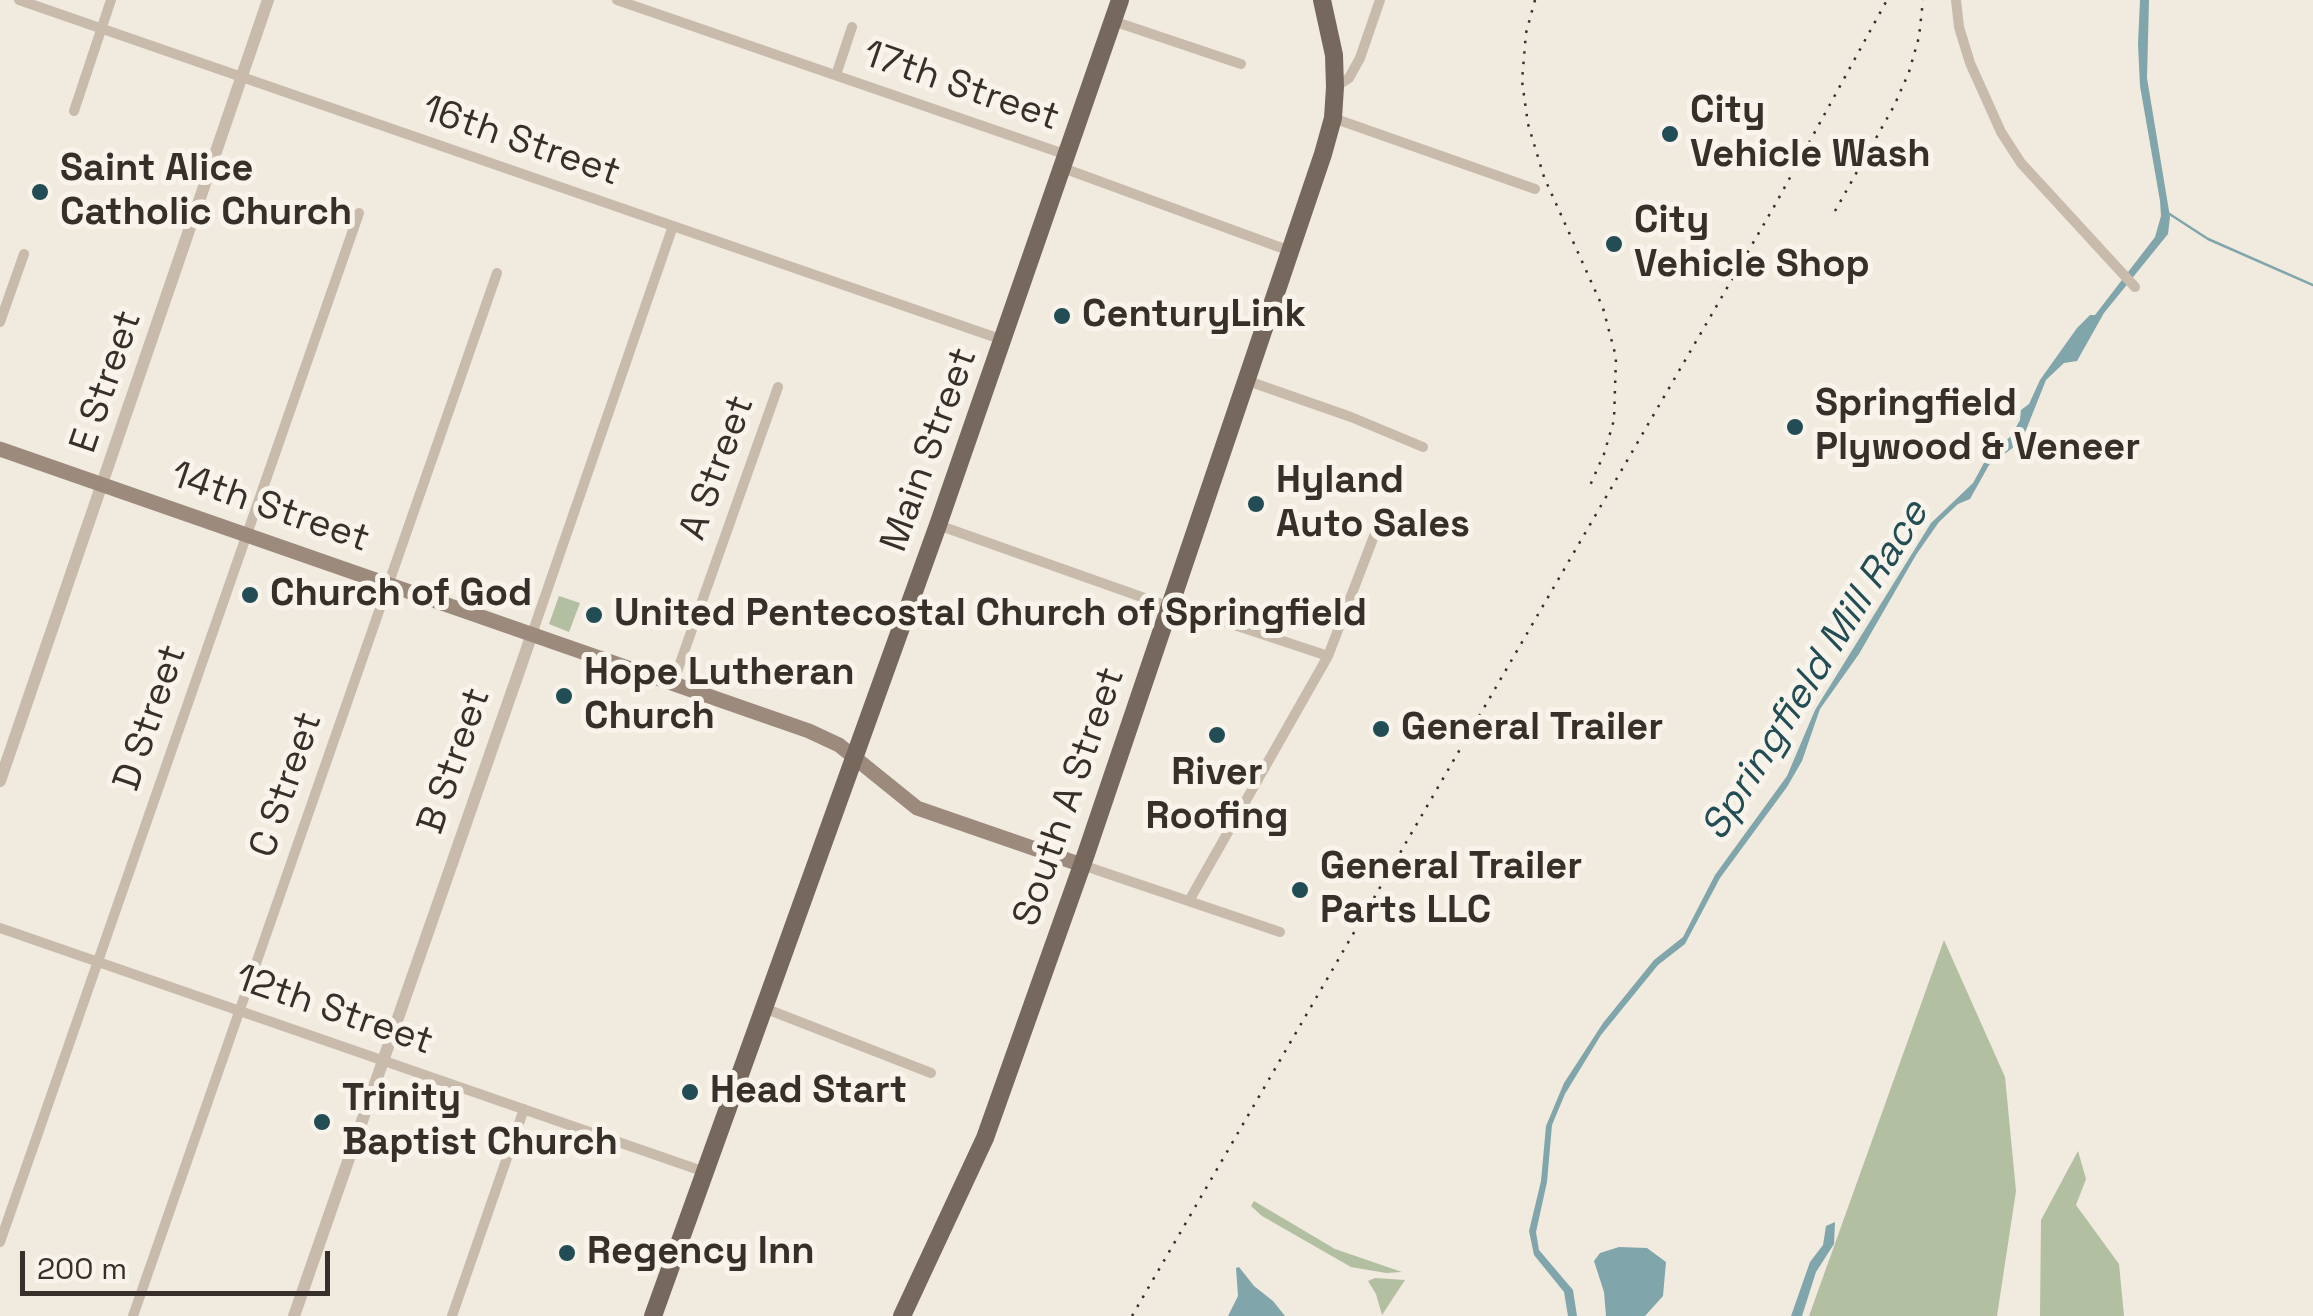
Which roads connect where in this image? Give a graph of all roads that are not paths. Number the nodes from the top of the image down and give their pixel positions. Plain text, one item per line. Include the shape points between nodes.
1 (20, 0) edge
2 (111, 0) edge
3 (268, 0) edge
4 (618, 0) edge
5 (1120, 0) edge
6 (1322, 0) edge
7 (1380, 0) edge
8 (1956, 0) edge
9 (1114, 21) junction
10 (852, 27) dead end
11 (101, 28) junction
12 (1241, 64) dead end
13 (836, 75) junction
14 (241, 77) junction
15 (1335, 88) junction
16 (74, 112) dead end
17 (1333, 118) junction
18 (1065, 162) junction
19 (1535, 190) dead end
20 (359, 213) dead end
21 (673, 226) junction
22 (1290, 251) junction
23 (24, 254) dead end
24 (497, 273) dead end
25 (2136, 287) dead end
26 (0, 322) edge
27 (1003, 340) junction
28 (1248, 381) junction
29 (778, 387) dead end
30 (1423, 446) dead end
31 (0, 449) edge
32 (104, 485) junction
33 (938, 524) junction
34 (247, 535) junction
35 (1374, 536) dead end
36 (389, 584) junction
37 (1170, 608) junction
38 (532, 634) junction
39 (1328, 656) junction
40 (674, 683) junction
41 (854, 757) junction
42 (0, 781) edge
43 (1082, 865) junction
44 (1190, 899) junction
45 (0, 928) edge
46 (1280, 932) dead end
47 (98, 961) junction
48 (764, 1008) junction
49 (241, 1010) junction
50 (383, 1060) junction
51 (931, 1073) dead end
52 (524, 1109) junction
53 (705, 1172) junction
54 (0, 1242) edge
55 (134, 1316) edge
56 (294, 1316) edge
57 (452, 1316) edge
58 (653, 1316) edge
59 (902, 1316) edge

1 - 11 street, 16th Street
2 - 11 street
3 - 14 street, E Street
4 - 13 street, 17th Street
5 - 9 main road, Main Street
6 - 15 main road, South A Street
7 - 15 street via 1360,58
8 - 25 street via 1970,63 2001,132
9 - 12 street
9 - 18 main road, Main Street
10 - 13 street, 17th Street
11 - 14 street, 16th Street
11 - 16 street
13 - 18 street, 17th Street
14 - 21 street, 16th Street
14 - 32 street, E Street
15 - 17 main road, South A Street
17 - 19 street
17 - 22 main road, South A Street
18 - 22 street, 17th Street
18 - 27 main road, Main Street
20 - 34 street, D Street
21 - 27 street, 16th Street
21 - 38 street, B Street
22 - 28 main road, South A Street
23 - 26 street
24 - 36 street, C Street
27 - 33 main road, Main Street
28 - 30 street
28 - 37 main road, South A Street
29 - 40 street, A Street
31 - 32 main road, 14th Street
32 - 34 main road, 14th Street
32 - 42 street, E Street
33 - 37 street
33 - 41 main road, Main Street
34 - 36 main road, 14th Street
34 - 47 street, D Street
35 - 39 street
36 - 38 main road, 14th Street
36 - 49 street, C Street
37 - 39 street
37 - 43 main road, South A Street
38 - 40 main road, 14th Street
38 - 50 street, B Street
39 - 44 street
40 - 41 main road, 14th Street via 809,731
41 - 43 main road, 14th Street via 917,808
41 - 48 main road, Main Street
43 - 44 street
43 - 59 main road, South A Street via 985,1138
44 - 46 street
45 - 47 street, 12th Street
47 - 49 street, 12th Street
47 - 54 street, D Street
48 - 51 street
48 - 53 main road, Main Street
49 - 50 street, 12th Street
49 - 55 street, C Street
50 - 52 street, 12th Street
50 - 56 street, B Street
52 - 53 street, 12th Street
52 - 57 street
53 - 58 main road, Main Street

